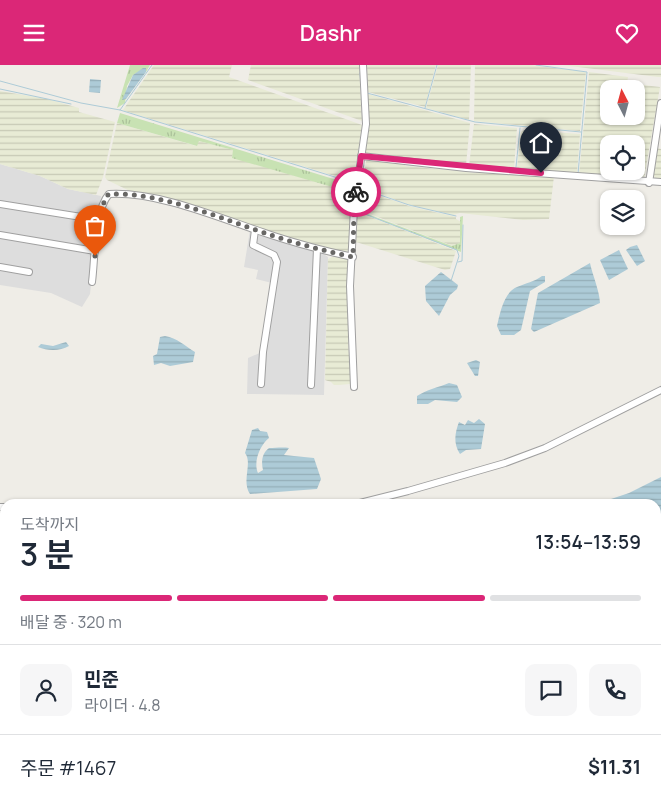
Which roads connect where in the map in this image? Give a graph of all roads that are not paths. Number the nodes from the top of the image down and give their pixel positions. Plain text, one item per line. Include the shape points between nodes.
1 (363, 65) edge
2 (661, 103) edge
3 (361, 156) junction
4 (661, 182) edge
5 (649, 183) junction
6 (0, 204) edge
7 (100, 219) junction
8 (255, 230) junction
9 (0, 235) edge
10 (317, 249) junction
11 (95, 251) junction
12 (353, 257) junction
13 (0, 267) edge
14 (30, 272) dead end
15 (92, 282) dead end
16 (261, 384) dead end
17 (311, 385) dead end
18 (354, 387) dead end
19 (661, 390) edge
20 (375, 499) edge

1 - 3 street via 366,124
2 - 5 street
3 - 5 street
3 - 12 street via 354,208
4 - 5 street
6 - 7 street
7 - 8 street via 105,198 115,194 197,209
7 - 11 street
8 - 10 street
8 - 16 street via 253,245 274,255 277,262
9 - 11 street
10 - 12 street
10 - 17 street
11 - 15 street
12 - 18 street
13 - 14 street
19 - 20 street via 545,448

